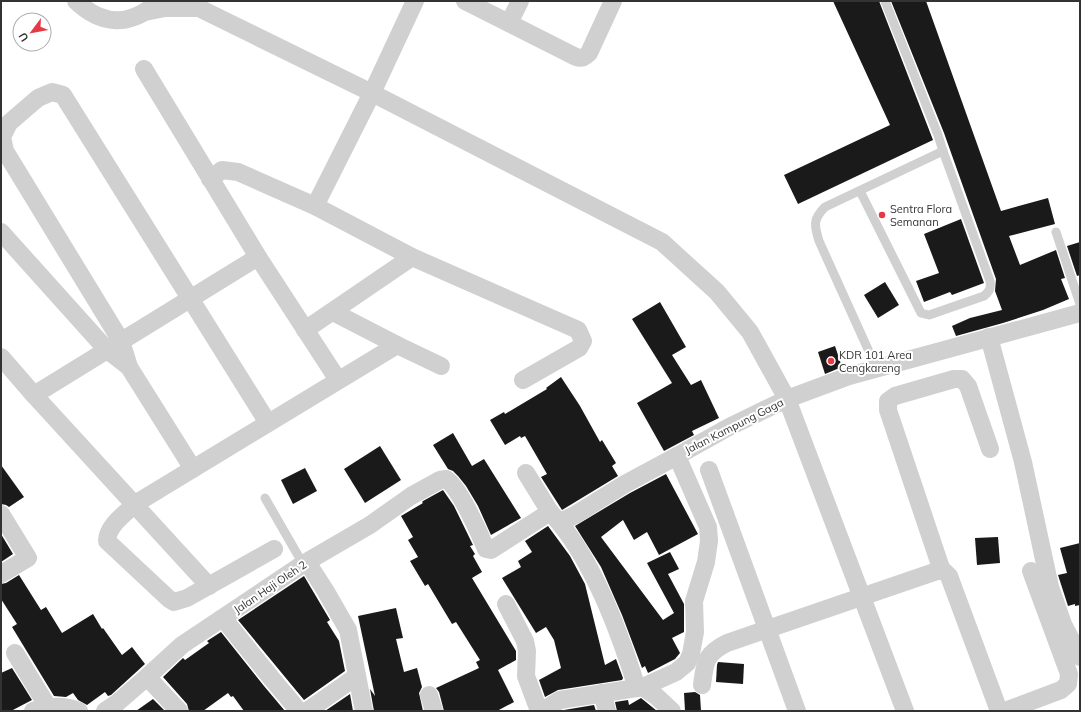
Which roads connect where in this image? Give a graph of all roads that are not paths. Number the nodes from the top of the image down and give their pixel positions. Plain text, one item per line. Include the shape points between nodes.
1 (76, 1) edge
2 (415, 1) edge
3 (465, 1) edge
4 (520, 1) edge
5 (613, 1) edge
6 (885, 1) edge
7 (196, 5) edge
8 (151, 7) edge
9 (509, 23) junction
10 (144, 69) dead end
11 (372, 94) junction
12 (943, 151) junction
13 (210, 179) junction
14 (860, 191) junction
15 (315, 206) junction
16 (1, 232) edge
17 (1056, 232) dead end
18 (258, 257) junction
19 (412, 257) junction
20 (190, 299) junction
21 (1080, 304) edge
22 (333, 312) junction
23 (1080, 313) edge
24 (305, 330) junction
25 (990, 337) junction
26 (114, 345) junction
27 (397, 345) junction
28 (1, 357) edge
29 (442, 366) dead end
30 (876, 367) junction
31 (338, 380) junction
32 (523, 380) dead end
33 (34, 395) junction
34 (787, 399) junction
35 (268, 423) junction
36 (990, 449) dead end
37 (677, 456) junction
38 (193, 469) junction
39 (709, 470) dead end
40 (526, 473) dead end
41 (265, 498) dead end
42 (135, 504) junction
43 (1, 514) edge
44 (555, 517) junction
45 (274, 549) dead end
46 (305, 563) junction
47 (942, 571) junction
48 (1031, 571) dead end
49 (1, 574) edge
50 (210, 586) junction
51 (862, 597) junction
52 (506, 604) dead end
53 (223, 618) junction
54 (767, 629) junction
55 (15, 653) dead end
56 (1080, 656) edge
57 (357, 676) junction
58 (147, 677) junction
59 (702, 685) dead end
60 (640, 688) junction
61 (602, 693) junction
62 (40, 709) edge
63 (79, 711) edge
64 (105, 711) edge
65 (179, 711) edge
66 (299, 711) edge
67 (307, 711) edge
68 (364, 711) edge
69 (540, 711) edge
70 (607, 711) edge
71 (672, 711) edge
72 (797, 711) edge
73 (905, 711) edge
74 (999, 711) edge
75 (1005, 711) edge

1 - 8 street via 92,14 113,20 135,17
2 - 11 street
3 - 9 street
4 - 9 street
5 - 9 street via 589,53 583,58 576,57
6 - 12 lane
7 - 8 street
7 - 11 street
10 - 13 street
11 - 15 street
11 - 34 street via 662,242 717,292 750,332
12 - 14 lane
12 - 14 lane via 990,281 989,292 984,296 929,315 921,313
13 - 15 street via 222,170 238,172
13 - 18 street
14 - 30 lane via 825,207 817,214 815,228 818,241
15 - 19 street
16 - 26 street
17 - 21 lane
18 - 20 street
18 - 24 street
19 - 22 street
19 - 32 street via 578,330 583,341 579,348
20 - 26 street
20 - 26 street via 63,95 52,92 38,98 9,123 2,137 5,151
20 - 35 street
22 - 24 street
22 - 27 street
23 - 25 street, Jalan Kampung Gaga
24 - 31 street
25 - 30 street, Jalan Kampung Gaga
25 - 56 street via 1023,462 1050,586 1063,624
26 - 33 street
26 - 38 street
27 - 29 street
27 - 31 street
28 - 33 street
30 - 34 street, Jalan Kampung Gaga
31 - 35 street
33 - 42 street
34 - 37 street, Jalan Kampung Gaga
34 - 51 street
35 - 38 street
36 - 47 street via 968,386 962,379 895,396 888,401 888,410
37 - 44 street via 575,515
37 - 60 street, Jalan Kampung Gaga via 708,527 706,562 694,601 695,632 692,654 676,672
38 - 42 street
39 - 54 street
40 - 44 street
41 - 46 lane
42 - 50 street
42 - 50 street via 111,528 107,540 174,602
43 - 49 street via 28,558
44 - 46 street, Jalan Haji Oleh 2 via 491,550 486,549 454,486 446,479 440,480
44 - 60 street via 592,571
45 - 50 street
46 - 53 street, Jalan Haji Oleh 2
46 - 57 street via 325,590 348,630
47 - 51 street
47 - 74 street via 949,576
48 - 75 street via 1069,674 1068,684 1061,690
51 - 54 street
51 - 73 street
52 - 69 street via 525,641 526,676
53 - 58 street, Jalan Haji Oleh 2 via 177,649
53 - 66 street
54 - 59 street via 714,650 704,665
54 - 72 street
55 - 62 street
57 - 67 street
57 - 68 street
58 - 64 street, Jalan Haji Oleh 2
58 - 65 street
60 - 61 street, Jalan Kampung Gaga
60 - 71 street via 656,696
61 - 69 street, Jalan Kampung Gaga via 560,700
61 - 70 street
62 - 63 street via 61,707

